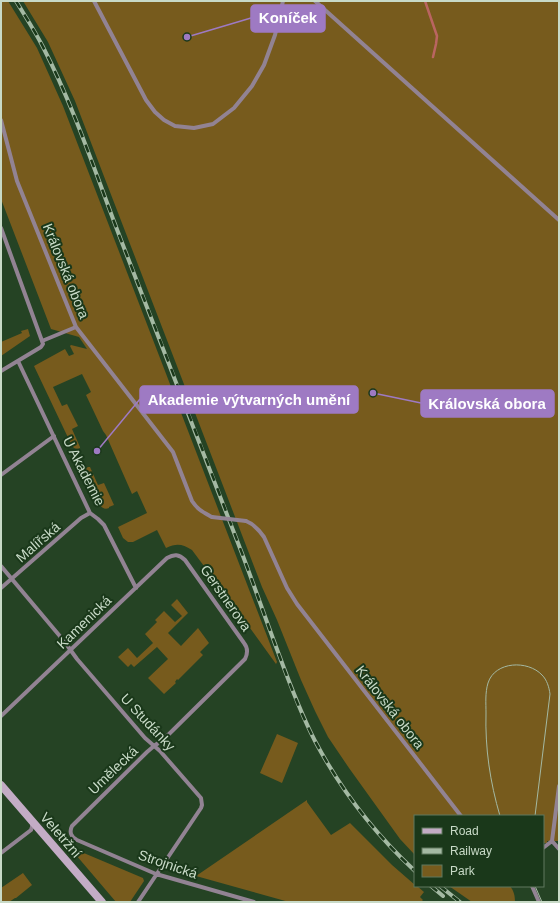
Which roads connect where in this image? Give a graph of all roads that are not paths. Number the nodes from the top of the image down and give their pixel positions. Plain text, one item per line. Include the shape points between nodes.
1 (94, 1) edge
2 (283, 1) edge
3 (315, 1) edge
4 (1, 120) edge
5 (559, 220) edge
6 (1, 228) edge
7 (76, 327) junction
8 (42, 341) junction
9 (18, 361) junction
10 (1, 371) edge
11 (54, 436) junction
12 (1, 475) edge
13 (90, 513) junction
14 (185, 560) joint
15 (1, 566) edge
16 (12, 579) junction
17 (1, 588) edge
18 (136, 588) junction
19 (71, 650) junction
20 (247, 650) joint
21 (1, 716) edge
22 (154, 746) junction
23 (1, 785) edge
24 (559, 786) edge
25 (460, 815) edge
26 (32, 820) junction
27 (77, 840) joint
28 (552, 841) junction
29 (544, 847) edge
30 (559, 849) edge
31 (1, 853) edge
32 (156, 874) junction
33 (532, 887) edge
34 (102, 902) edge
35 (138, 902) edge
36 (254, 902) edge
37 (539, 902) edge

1 - 2 street via 154,112 175,126 194,128 213,124 234,108 252,86 264,65 275,35
3 - 5 street
4 - 7 street, Královská obora via 17,181
6 - 8 street
7 - 8 street
7 - 25 street, Královská obora, bridge via 172,452 192,501 197,507 212,517 252,523 260,531 297,604
8 - 9 street via 41,347
9 - 10 street
9 - 11 street, U Akademie
11 - 12 street
11 - 13 street, U Akademie
13 - 16 street, Malířská
13 - 18 street, U Akademie via 104,525
14 - 18 street, Kamenická via 180,555 171,556
14 - 20 street, Gerstnerova
15 - 16 street, U Studánky
16 - 17 street, Malířská
16 - 19 street, U Studánky
18 - 19 street, Kamenická
19 - 21 street, Kamenická
19 - 22 street, U Studánky
20 - 22 street, Umělecká via 245,659
22 - 27 street, Umělecká via 72,826 71,835
22 - 32 street, U Studánky via 202,801 201,808
23 - 26 main road, Veletržní
24 - 28 street
26 - 31 street via 31,830
26 - 34 main road, Veletržní
27 - 32 street, Strojnická
28 - 29 street
28 - 30 street
32 - 35 street, U Studánky
32 - 36 street, Strojnická
33 - 37 street

